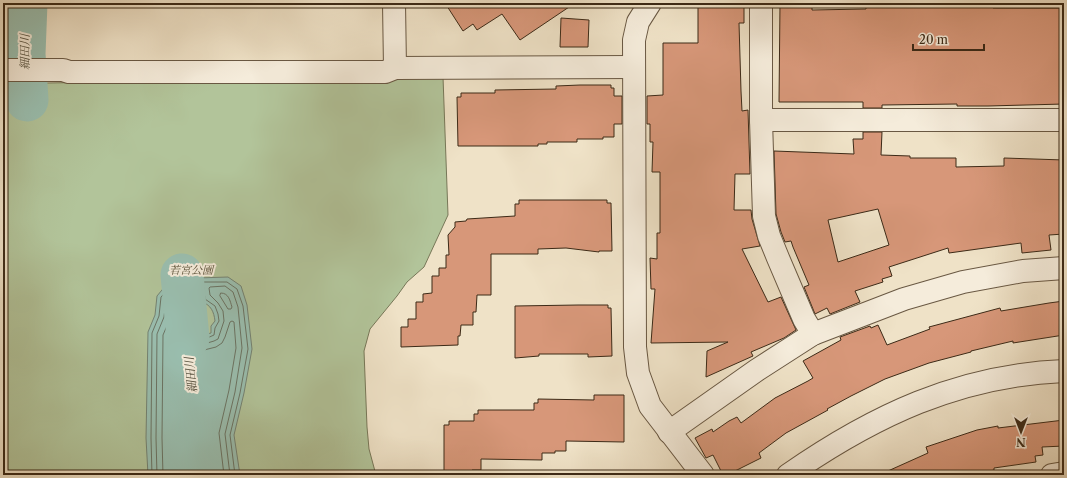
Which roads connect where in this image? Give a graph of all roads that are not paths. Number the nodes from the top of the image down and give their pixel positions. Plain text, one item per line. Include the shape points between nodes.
1 (394, 3) edge
2 (650, 3) edge
3 (760, 3) edge
4 (633, 67) junction
5 (395, 68) junction
6 (10, 70) edge
7 (761, 120) junction
8 (1064, 120) edge
9 (1064, 268) edge
10 (813, 334) junction
11 (1064, 371) edge
12 (669, 432) junction
13 (1064, 473) edge
14 (703, 475) edge
15 (788, 475) edge
16 (1052, 475) edge

1 - 5 street
2 - 4 street via 638,22
3 - 7 street
4 - 5 street
4 - 12 street via 635,347 638,373 650,406
5 - 6 street via 385,72
7 - 8 street
7 - 10 street via 764,216 778,258
9 - 10 street via 1022,271 963,282 904,299
10 - 12 street
11 - 15 street via 994,379 900,409 835,443
12 - 14 street
13 - 16 street

